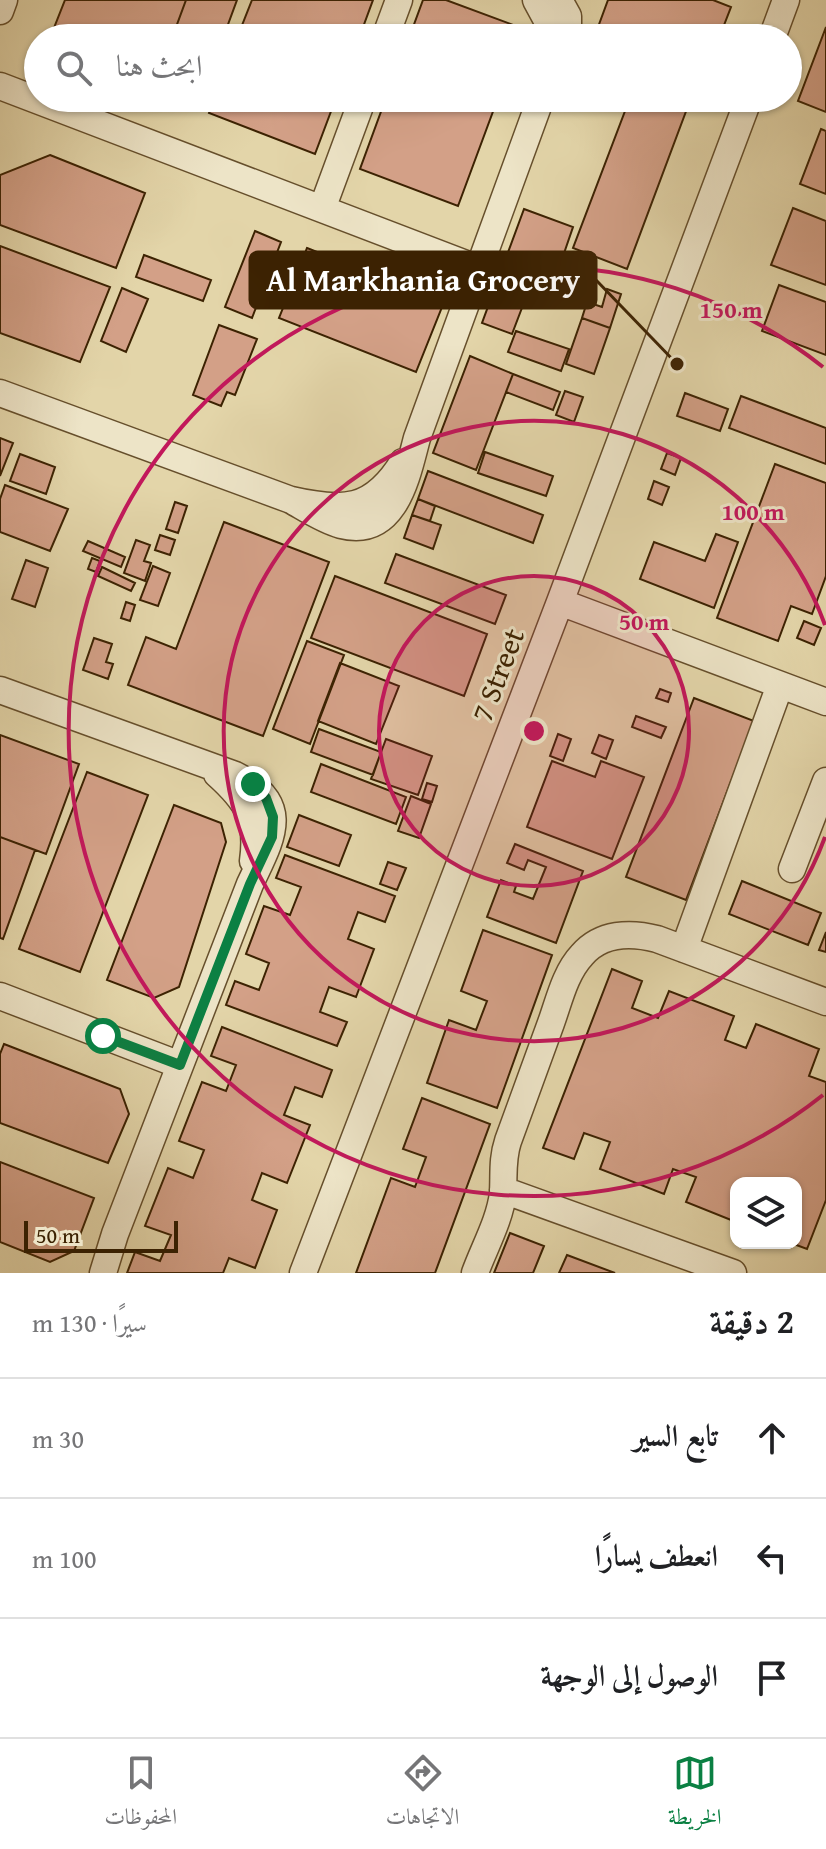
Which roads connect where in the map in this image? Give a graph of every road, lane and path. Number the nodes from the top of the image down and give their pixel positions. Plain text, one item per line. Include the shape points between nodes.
1 (4, 0) edge
2 (399, 0) edge
3 (536, 0) edge
4 (559, 0) edge
5 (786, 0) edge
6 (0, 11) edge
7 (390, 24) edge
8 (549, 24) edge
9 (568, 24) edge
10 (777, 24) edge
11 (0, 86) edge
12 (24, 95) edge
13 (68, 112) edge
14 (358, 112) edge
15 (536, 112) edge
16 (744, 112) edge
17 (322, 209) junction
18 (479, 269) junction
19 (0, 393) edge
20 (560, 602) junction
21 (780, 685) junction
22 (0, 690) edge
23 (826, 702) edge
24 (826, 781) edge
25 (792, 869) dead end
26 (684, 949) junction
27 (0, 996) edge
28 (826, 1002) edge
29 (180, 1065) junction
30 (503, 1190) junction
31 (115, 1234) junction
32 (94, 1273) edge
33 (103, 1273) edge
34 (303, 1273) edge
35 (475, 1273) edge
36 (733, 1273) edge

1 - 6 street
2 - 7 street
3 - 8 street
4 - 9 street
5 - 10 street
11 - 12 street
13 - 17 street
14 - 17 street
15 - 18 street
16 - 20 street, 7 Street
17 - 18 street
18 - 19 street via 402,491 393,507 363,526 327,520 291,500
20 - 21 street
20 - 34 street, 7 Street
21 - 23 street
21 - 26 street
22 - 29 street via 209,766 253,784 266,798 273,817 272,837
24 - 25 street
26 - 28 street
26 - 30 street via 637,934 617,935 582,954 564,988 508,1141
27 - 29 street
29 - 31 street
30 - 35 street
30 - 36 street
31 - 32 street
31 - 33 street

